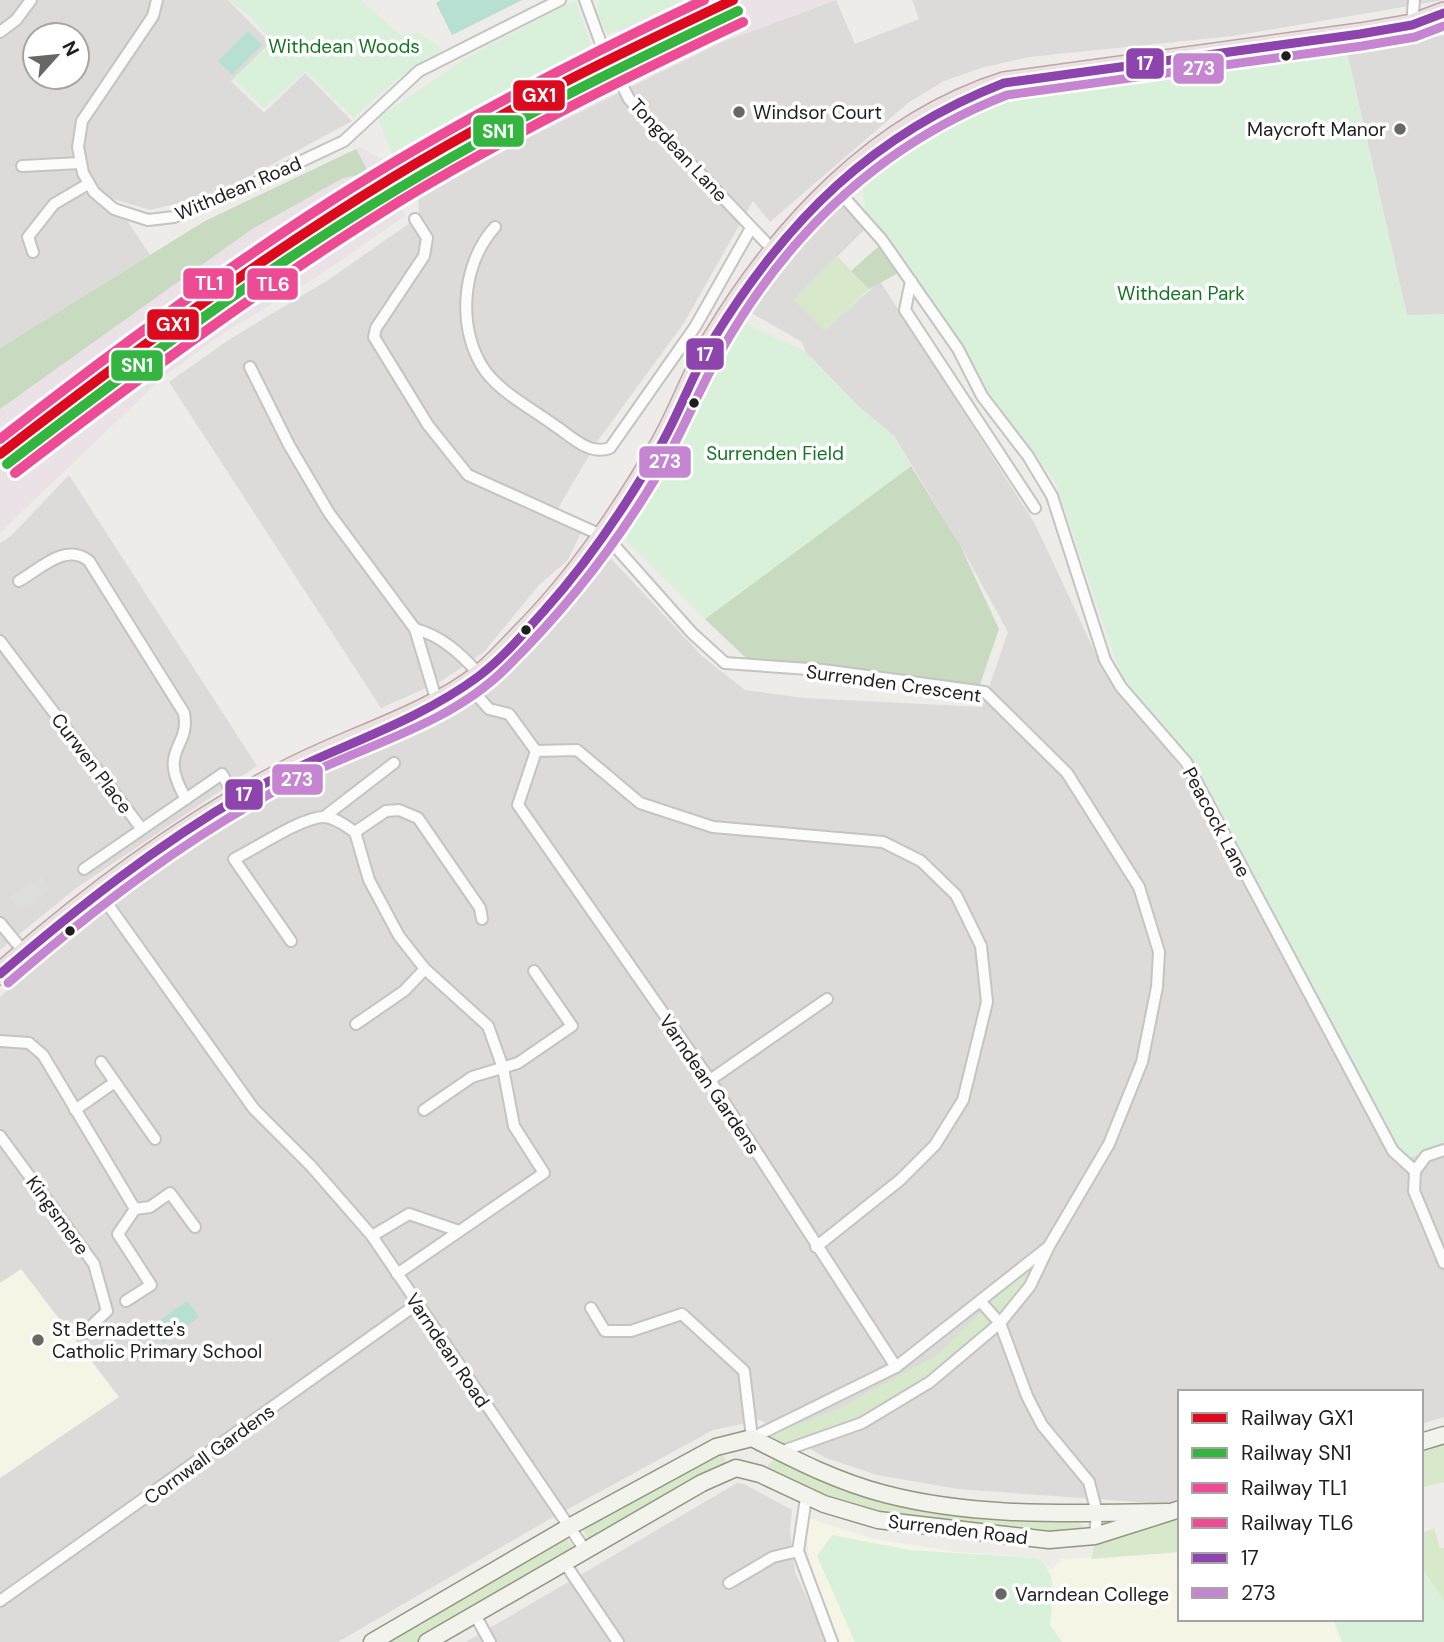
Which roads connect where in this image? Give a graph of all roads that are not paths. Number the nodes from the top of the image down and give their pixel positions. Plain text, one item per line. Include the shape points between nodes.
1 (31, 0) edge
2 (157, 0) edge
3 (560, 0) edge
4 (585, 0) edge
5 (1414, 0) edge
6 (1436, 14) edge
7 (1412, 25) junction
8 (0, 32) edge
9 (80, 163) junction
10 (22, 166) dead end
11 (88, 184) junction
12 (834, 186) junction
13 (415, 219) dead end
14 (495, 227) dead end
15 (751, 228) junction
16 (33, 251) dead end
17 (774, 251) junction
18 (911, 281) junction
19 (250, 367) dead end
20 (1035, 508) dead end
21 (601, 536) junction
22 (19, 581) dead end
23 (415, 628) junction
24 (0, 641) edge
25 (474, 680) junction
26 (437, 702) junction
27 (536, 751) junction
28 (394, 763) dead end
29 (186, 799) junction
30 (236, 799) junction
31 (324, 817) junction
32 (141, 828) junction
33 (355, 832) junction
34 (84, 869) dead end
35 (99, 892) junction
36 (482, 919) dead end
37 (0, 923) edge
38 (291, 941) dead end
39 (24, 952) junction
40 (425, 969) junction
41 (534, 971) dead end
42 (0, 974) edge
43 (827, 999) dead end
44 (356, 1024) dead end
45 (0, 1041) edge
46 (101, 1062) dead end
47 (503, 1068) junction
48 (710, 1080) junction
49 (115, 1082) junction
50 (75, 1110) junction
51 (424, 1110) dead end
52 (0, 1136) edge
53 (155, 1139) dead end
54 (1444, 1150) edge
55 (1415, 1171) junction
56 (135, 1209) junction
57 (194, 1227) dead end
58 (459, 1231) junction
59 (372, 1236) junction
60 (1049, 1246) junction
61 (816, 1247) junction
62 (1444, 1263) edge
63 (397, 1275) junction
64 (126, 1301) dead end
65 (980, 1301) junction
66 (417, 1304) junction
67 (591, 1308) dead end
68 (1000, 1323) junction
69 (84, 1333) dead end
70 (896, 1367) junction
71 (1444, 1435) edge
72 (752, 1438) junction
73 (1423, 1440) edge
74 (734, 1441) junction
75 (780, 1452) junction
76 (736, 1468) junction
77 (754, 1473) junction
78 (806, 1498) junction
79 (1173, 1510) edge
80 (1097, 1513) junction
81 (569, 1527) junction
82 (1095, 1536) junction
83 (585, 1550) junction
84 (798, 1551) junction
85 (564, 1562) junction
86 (729, 1583) dead end
87 (0, 1601) edge
88 (475, 1615) junction
89 (372, 1642) edge
90 (427, 1642) edge
91 (490, 1642) edge
92 (618, 1642) edge
93 (832, 1642) edge

1 - 8 street
2 - 9 street, Withdean Road via 153,16 82,121 78,131
3 - 11 street, Withdean Road via 419,71 344,141 174,217 148,220 125,215
4 - 15 street, Tongdean Lane via 629,99
5 - 7 street
6 - 7 highway
7 - 12 highway via 1004,83 929,114
9 - 10 street
9 - 11 street, Withdean Road
11 - 16 street via 54,204 28,237
12 - 17 highway
12 - 18 street, Peacock Lane
13 - 21 street, Surrenden Crescent via 427,238 424,256 376,328 376,342 428,425 468,475
14 - 15 street via 482,241 468,277 466,323 485,370 556,426 600,452 610,448 664,374
15 - 17 street, Tongdean Lane
17 - 21 highway via 713,339 661,443
18 - 20 street via 905,310
18 - 55 street, Peacock Lane via 958,349 982,396 1052,496 1105,660 1121,687 1186,762 1393,1151
19 - 23 street via 329,513
21 - 25 highway via 527,629
21 - 60 street, Surrenden Crescent via 724,663 823,670 985,692 1068,773 1139,887 1159,952 1142,1062 1109,1144
22 - 29 street via 64,554 89,561 184,713 185,728 173,762 175,779
23 - 25 street via 432,633 466,660
23 - 26 street
24 - 32 street, Curwen Place
25 - 26 highway
25 - 27 street via 489,709 509,714
26 - 30 highway via 330,748
27 - 48 street, Varndean Gardens via 518,805
27 - 61 street via 578,750 640,803 713,827 883,842 921,861 956,895 981,946 987,1002 964,1100 927,1154
28 - 31 street
29 - 30 street via 222,774
29 - 32 street
30 - 35 highway
31 - 33 street
31 - 38 street via 234,859
32 - 34 street, Curwen Place
33 - 36 street via 386,811 399,810 418,818 480,908
33 - 40 street via 379,904
35 - 39 highway
35 - 59 street, Varndean Road via 254,1109
37 - 39 street
39 - 42 highway
40 - 44 street via 404,991
40 - 47 street via 488,1026
41 - 47 street via 572,1026 518,1063
43 - 48 street
45 - 50 street via 29,1042 43,1055
46 - 49 street
47 - 51 street via 472,1077
47 - 58 street via 514,1126 544,1173
48 - 61 street, Varndean Gardens
49 - 50 street
49 - 53 street
50 - 56 street
52 - 69 street, Kingsmere via 94,1264 107,1311
54 - 55 street via 1426,1156
55 - 62 street via 1414,1191
56 - 57 street via 150,1207 170,1194
56 - 64 street via 118,1234 151,1285
58 - 59 street via 409,1214
58 - 63 street
59 - 63 street, Varndean Road
60 - 65 street, Surrenden Crescent
60 - 68 street, Surrenden Crescent via 1030,1286
61 - 70 street, Varndean Gardens
63 - 66 street, Varndean Road
65 - 68 street
65 - 70 street, Surrenden Crescent
66 - 81 street, Varndean Road
66 - 87 street, Cornwall Gardens
67 - 72 street via 605,1331 631,1331 682,1314 744,1371
68 - 75 street, Surrenden Crescent via 930,1382 873,1416
68 - 80 street via 1027,1396 1042,1425 1089,1482
70 - 72 street, Surrenden Crescent
71 - 73 street
72 - 74 street
72 - 75 street, Surrenden Road
74 - 76 street
74 - 81 street
75 - 77 street via 764,1456
75 - 80 street, Surrenden Road via 816,1471 884,1494 953,1508
76 - 77 street, Surrenden Road
76 - 83 street
77 - 78 street, Surrenden Road
78 - 82 street, Surrenden Road via 878,1520 1049,1540
78 - 84 street
79 - 80 street, Surrenden Road
79 - 82 street, Surrenden Road
80 - 82 street
81 - 83 street, Varndean Road
81 - 89 street
83 - 85 street
84 - 86 street via 773,1558
84 - 93 street
85 - 88 street
85 - 92 street
88 - 90 street
88 - 91 street

